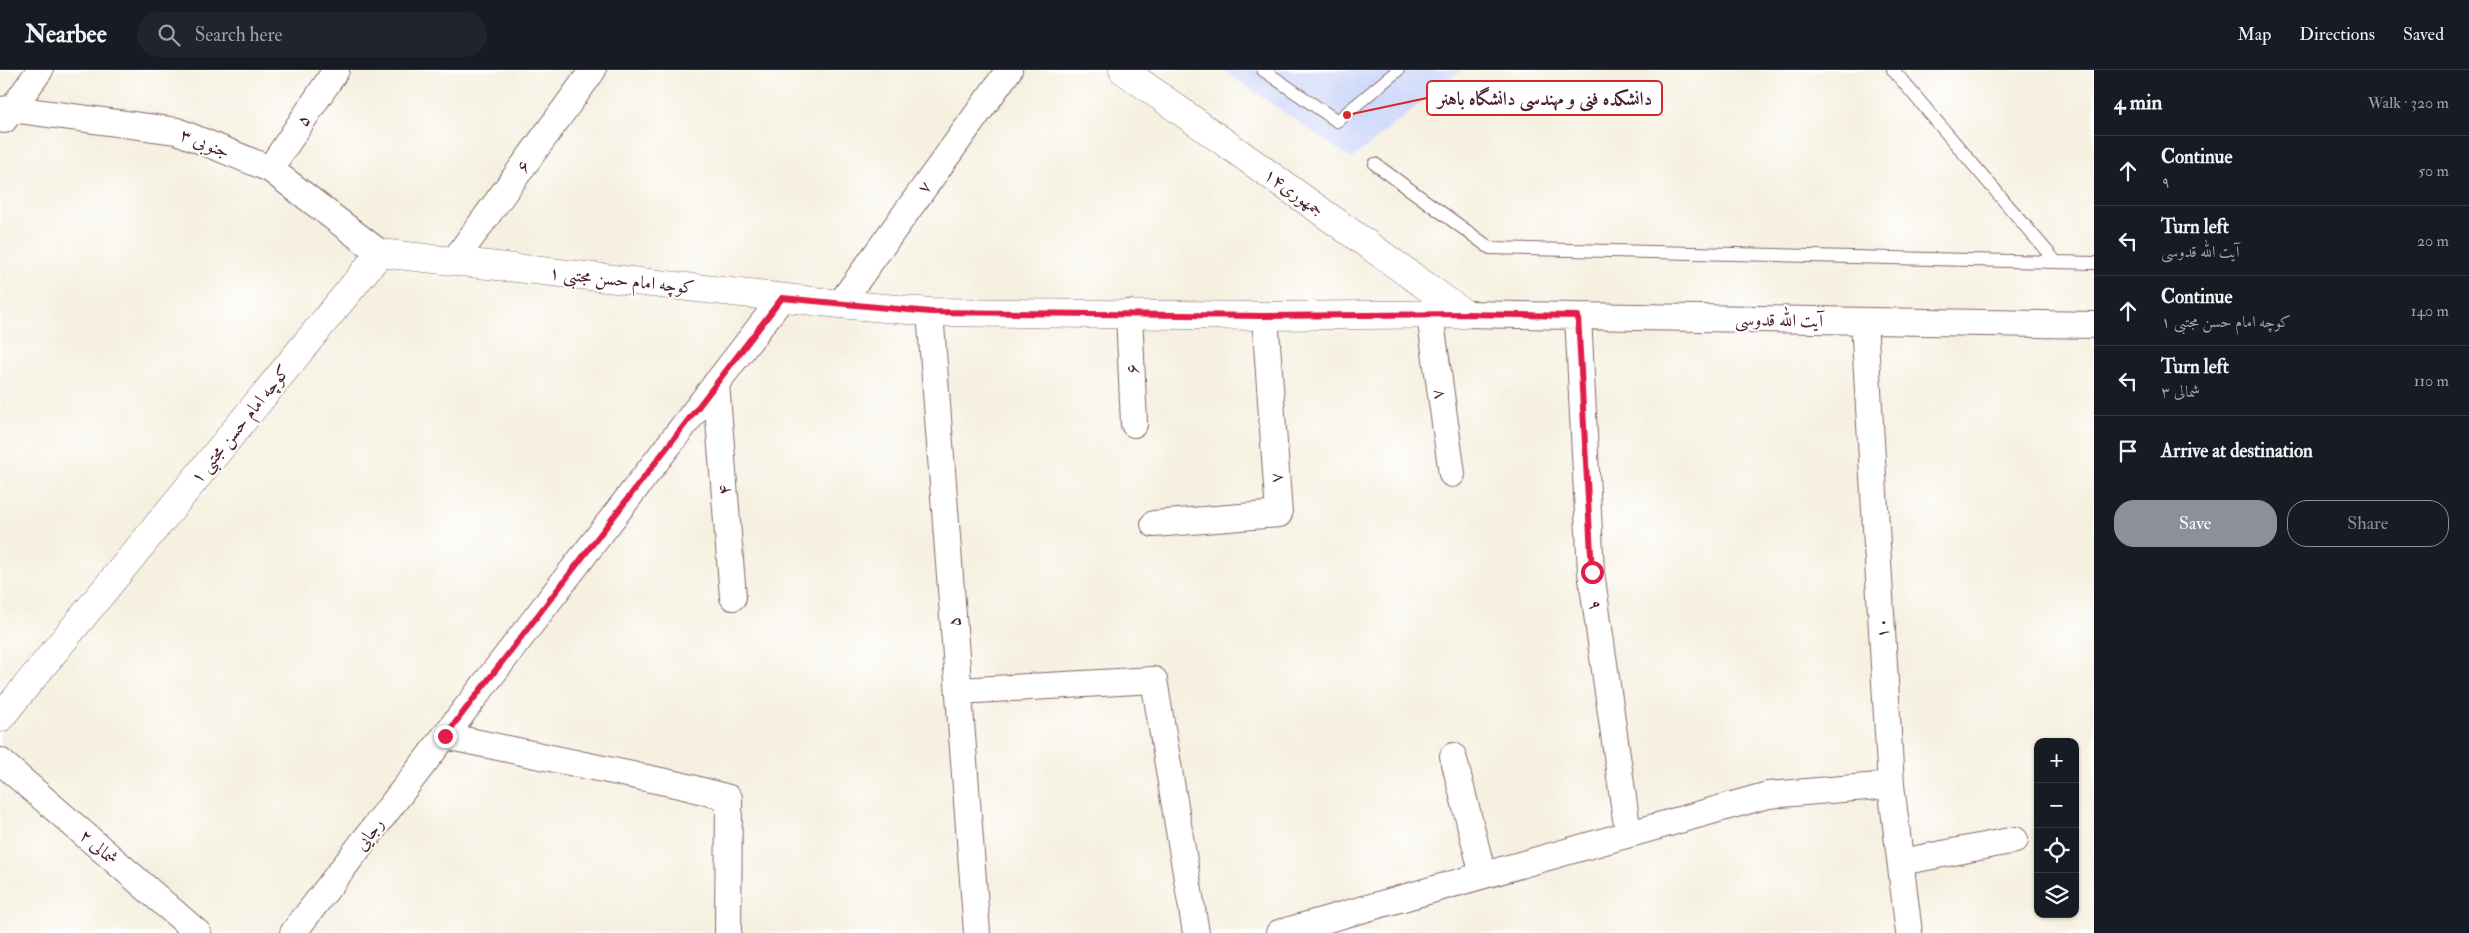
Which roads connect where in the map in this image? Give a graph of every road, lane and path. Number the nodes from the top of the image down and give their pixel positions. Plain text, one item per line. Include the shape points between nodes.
1 (40, 70) edge
2 (336, 70) edge
3 (593, 70) edge
4 (1009, 70) edge
5 (1123, 70) edge
6 (1263, 70) edge
7 (1398, 70) edge
8 (1893, 70) edge
9 (4, 115) edge
10 (1375, 164) dead end
11 (270, 170) junction
12 (380, 253) junction
13 (454, 261) junction
14 (2056, 262) junction
15 (2094, 263) edge
16 (782, 298) junction
17 (840, 304) junction
18 (930, 312) junction
19 (1129, 313) junction
20 (1465, 314) junction
21 (1430, 315) junction
22 (1265, 316) junction
23 (1578, 316) junction
24 (1864, 321) junction
25 (2094, 325) edge
26 (716, 383) junction
27 (1134, 424) dead end
28 (1452, 474) dead end
29 (1154, 524) dead end
30 (732, 597) dead end
31 (959, 691) junction
32 (0, 718) edge
33 (445, 736) junction
34 (1452, 756) dead end
35 (0, 761) edge
36 (1891, 785) junction
37 (1628, 833) junction
38 (2015, 840) dead end
39 (1900, 862) junction
40 (1482, 875) junction
41 (198, 933) edge
42 (293, 933) edge
43 (728, 933) edge
44 (977, 933) edge
45 (1196, 933) edge
46 (1279, 933) edge
47 (1909, 933) edge

1 - 9 street
2 - 11 street, ۵
3 - 13 street, ۶
4 - 17 street, ۷
5 - 20 street, جمهوری۱۴
6 - 7 lane via 1337,121
8 - 14 lane
9 - 11 street, ۳ جنوبی via 177,130
10 - 14 lane via 1490,248
11 - 12 street, ۳ جنوبی
12 - 13 street, کوچه امام حسن مجتبی ۱
12 - 32 street, کوچه امام حسن مجتبی ۱
13 - 16 street, کوچه امام حسن مجتبی ۱
14 - 15 lane
16 - 17 street, کوچه امام حسن مجتبی ۱
16 - 26 street, رجایی
17 - 18 street, کوچه امام حسن مجتبی ۱
18 - 19 street, کوچه امام حسن مجتبی ۱
18 - 31 street, ۵
19 - 22 street, کوچه امام حسن مجتبی ۱
19 - 27 street, ۶
20 - 21 street, کوچه امام حسن مجتبی ۱
20 - 23 street, آیت الله قدوسی
21 - 22 street, کوچه امام حسن مجتبی ۱
21 - 28 street, ۸
22 - 29 street, ۷ via 1279,514
23 - 24 street, آیت الله قدوسی
23 - 37 street, ۹ via 1592,572
24 - 25 street, آیت الله قدوسی
24 - 36 street, ۱۰
26 - 30 street, ۴
26 - 33 street, رجایی
31 - 44 street, ۵
31 - 45 street via 1154,680
33 - 42 street, رجایی
33 - 43 street via 729,798
34 - 40 street
35 - 41 street, ۲ شمالی
36 - 37 street via 1768,795
36 - 39 street, ۱۰
37 - 40 street
38 - 39 street
39 - 47 street, ۱۰
40 - 46 street

